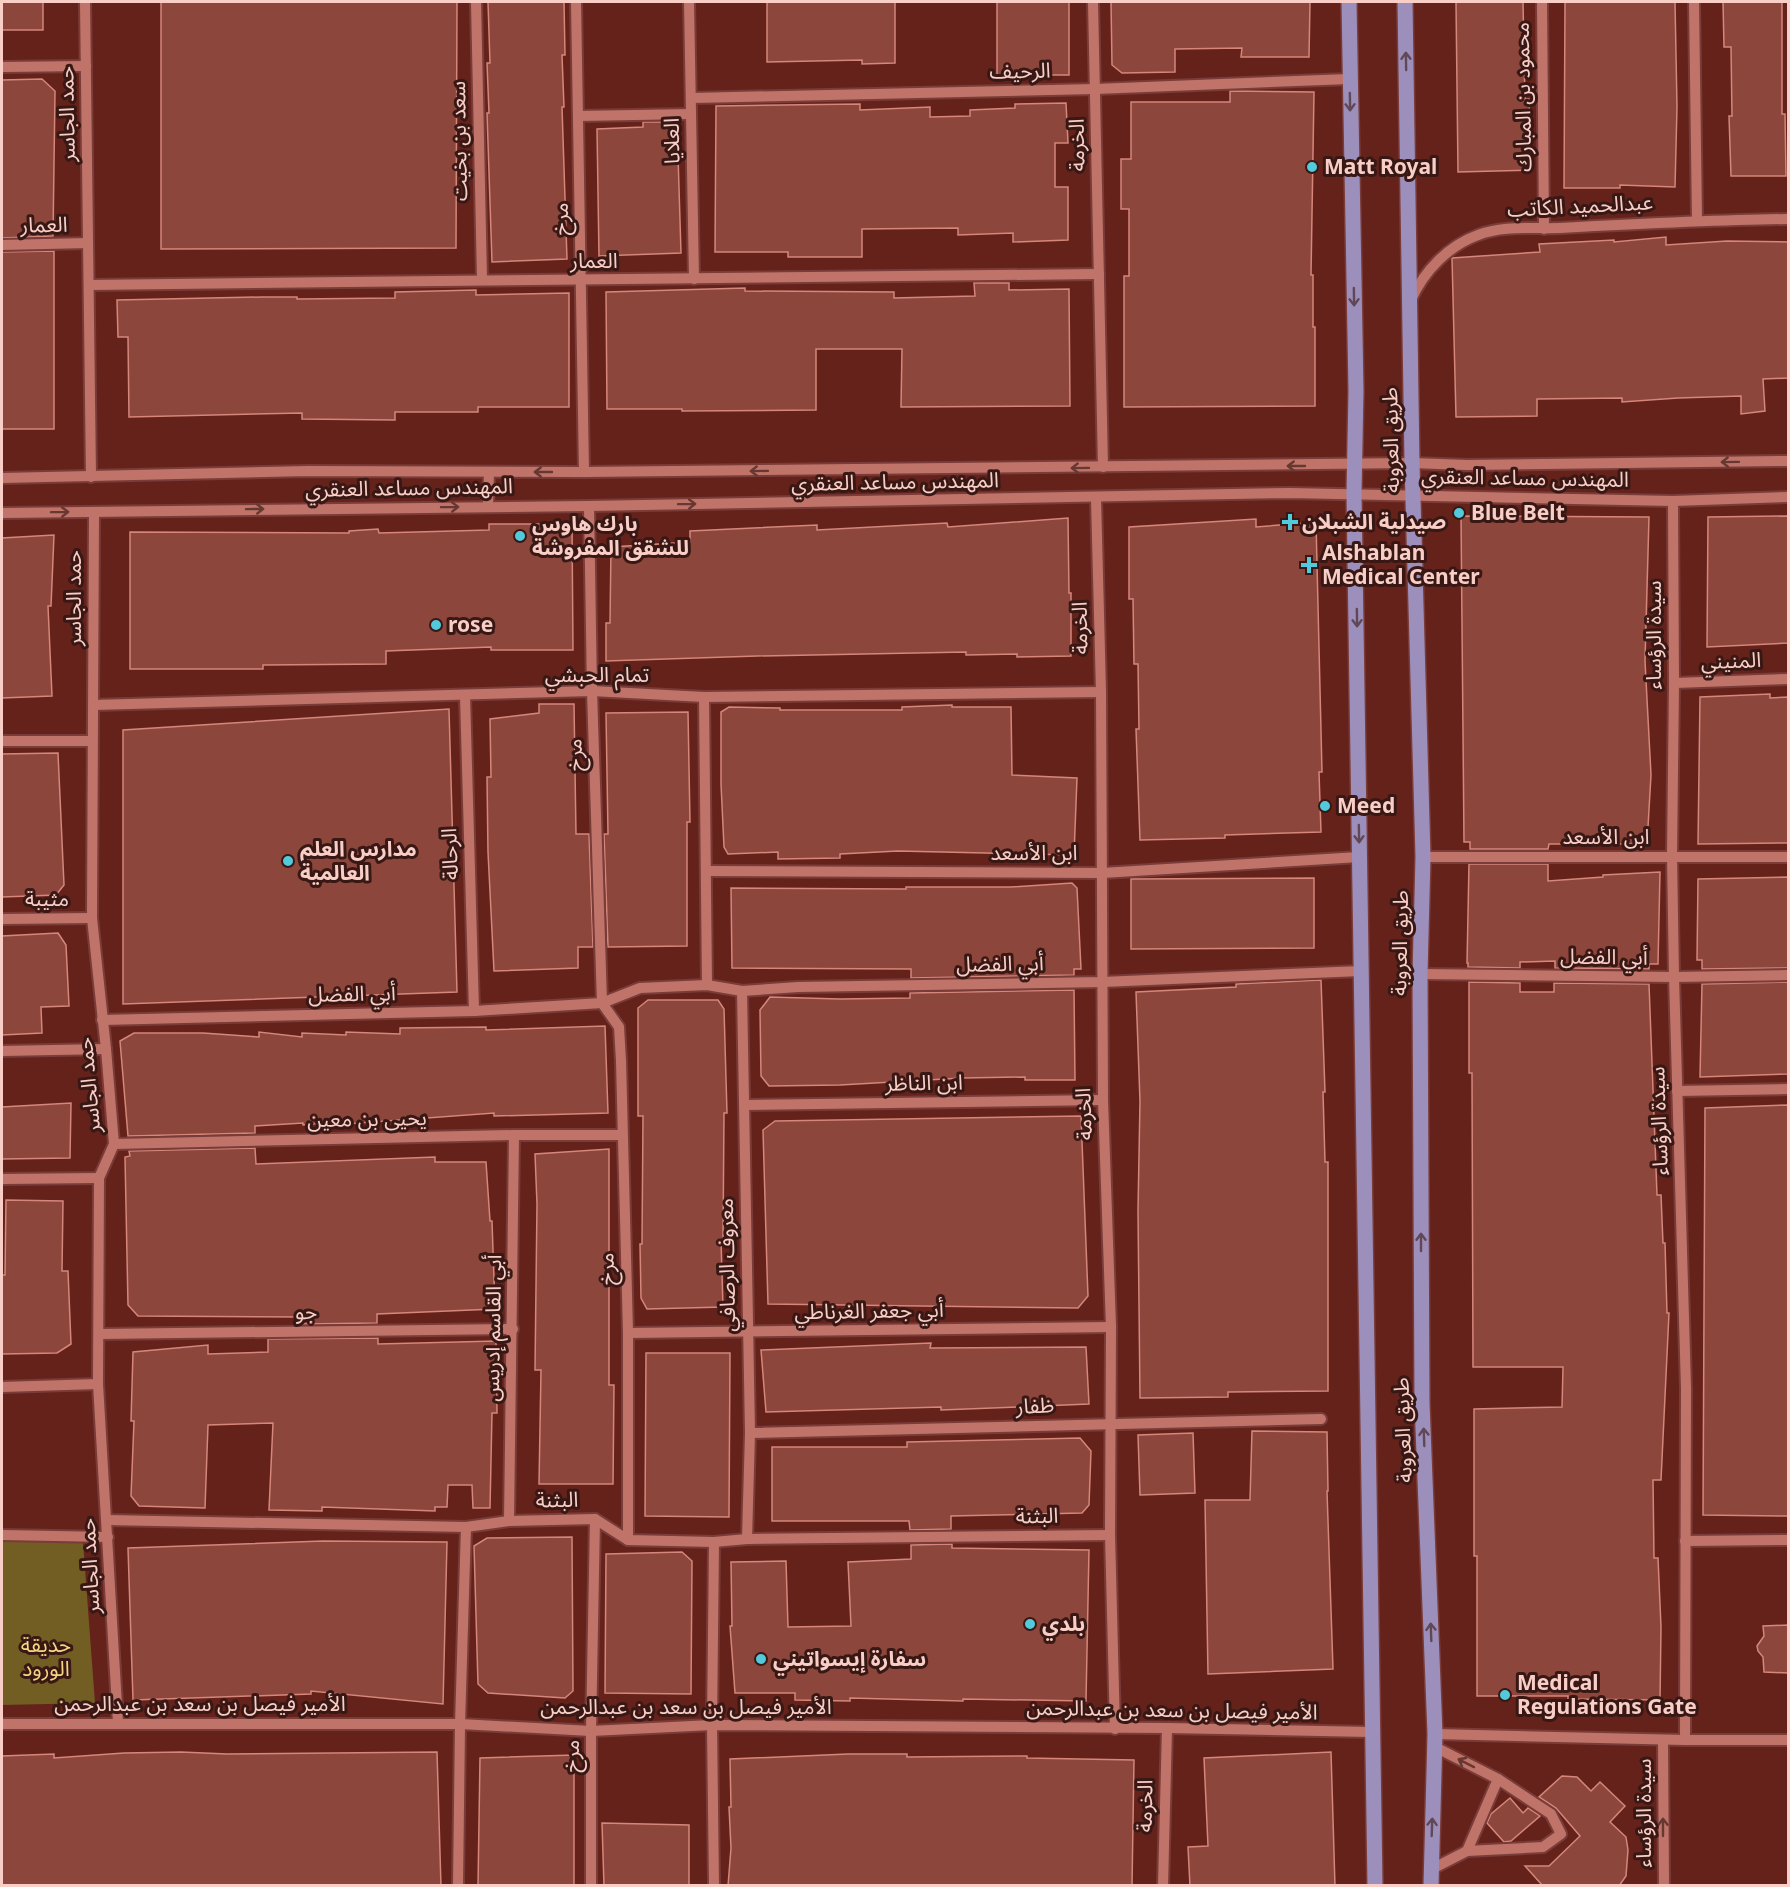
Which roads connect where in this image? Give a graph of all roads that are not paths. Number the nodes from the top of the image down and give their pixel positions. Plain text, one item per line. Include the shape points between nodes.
1 (85, 2) edge
2 (476, 2) edge
3 (576, 2) edge
4 (689, 2) edge
5 (1093, 2) edge
6 (1349, 2) edge
7 (1405, 2) edge
8 (1542, 2) edge
9 (1694, 2) edge
10 (86, 66) junction
11 (2, 67) edge
12 (1349, 79) junction
13 (1095, 89) junction
14 (691, 98) junction
15 (691, 114) junction
16 (578, 116) junction
17 (1788, 219) edge
18 (1696, 220) junction
19 (1544, 229) junction
20 (88, 243) junction
21 (2, 245) edge
22 (1099, 274) junction
23 (482, 279) junction
24 (694, 279) junction
25 (581, 281) junction
26 (90, 285) junction
27 (1409, 307) junction
28 (1788, 461) edge
29 (1412, 463) junction
30 (1354, 465) junction
31 (1102, 467) junction
32 (489, 472) junction
33 (584, 472) junction
34 (91, 477) junction
35 (2, 478) edge
36 (1354, 493) junction
37 (1413, 494) junction
38 (1788, 497) edge
39 (1096, 498) junction
40 (1673, 501) junction
41 (589, 506) junction
42 (488, 507) junction
43 (94, 512) junction
44 (2, 513) edge
45 (1788, 679) edge
46 (1674, 683) junction
47 (592, 691) junction
48 (1101, 692) junction
49 (465, 696) junction
50 (704, 697) junction
51 (93, 705) junction
52 (2, 741) edge
53 (92, 741) junction
54 (1359, 856) junction
55 (1672, 856) junction
56 (1423, 857) junction
57 (1788, 857) edge
58 (707, 871) junction
59 (1102, 873) junction
60 (92, 918) junction
61 (2, 919) edge
62 (1361, 971) junction
63 (1420, 974) junction
64 (1788, 975) edge
65 (1674, 977) junction
66 (1102, 982) junction
67 (707, 985) junction
68 (742, 991) junction
69 (602, 1003) junction
70 (474, 1011) junction
71 (102, 1020) junction
72 (106, 1049) junction
73 (2, 1051) edge
74 (1788, 1089) edge
75 (1677, 1091) junction
76 (1103, 1100) junction
77 (745, 1105) junction
78 (514, 1135) junction
79 (622, 1135) junction
80 (114, 1144) junction
81 (99, 1178) junction
82 (2, 1179) edge
83 (1111, 1327) junction
84 (513, 1329) junction
85 (747, 1332) junction
86 (628, 1333) junction
87 (99, 1334) junction
88 (98, 1384) junction
89 (2, 1387) edge
90 (1321, 1419) dead end
91 (1110, 1423) junction
92 (750, 1433) junction
93 (596, 1519) junction
94 (106, 1520) junction
95 (509, 1521) junction
96 (465, 1527) junction
97 (2, 1535) edge
98 (1110, 1535) junction
99 (108, 1537) junction
100 (747, 1539) junction
101 (628, 1540) junction
102 (1788, 1540) edge
103 (1685, 1541) junction
104 (714, 1542) junction
105 (118, 1723) junction
106 (2, 1724) edge
107 (460, 1724) junction
108 (712, 1725) junction
109 (1167, 1728) junction
110 (1115, 1729) junction
111 (591, 1731) junction
112 (1371, 1732) junction
113 (1435, 1740) junction
114 (1663, 1740) junction
115 (1685, 1740) junction
116 (1788, 1740) edge
117 (1498, 1779) junction
118 (1467, 1851) junction
119 (1431, 1878) edge
120 (458, 1886) edge
121 (591, 1886) edge
122 (714, 1886) edge
123 (1163, 1886) edge
124 (1375, 1886) edge
125 (1664, 1886) edge

1 - 10 street, حمد الجاسر
2 - 23 street, سعد بن بخيت
3 - 16 street, مرخ
4 - 14 street, العلايا
5 - 13 street, الخرمة
6 - 12 main road, طريق العروبة
27 -> 7 main road, طريق العروبة
8 - 19 street, محمود بن المبارك
9 - 18 street
10 - 11 street
10 - 20 street, حمد الجاسر
12 - 13 street, الرحيف
12 -> 30 main road, طريق العروبة
13 - 14 street, الرحيف
13 - 22 street, الخرمة
14 - 15 street, العلايا
15 - 16 street
15 - 24 street, العلايا
16 - 25 street, مرخ
17 - 18 street, عبدالحميد الكاتب
18 - 19 street, عبدالحميد الكاتب
19 - 27 street, عبدالحميد الكاتب via 1494,230 1461,243 1433,266
20 - 21 street, العمار
20 - 26 street, حمد الجاسر
22 - 24 street, العمار
22 - 31 street, الخرمة
23 - 25 street, العمار
23 - 26 street, العمار
24 - 25 street, العمار
25 - 33 street, مرخ
26 - 34 street, حمد الجاسر
27 - 29 main road, طريق العروبة
28 -> 29 street, المهندس مساعد العنقري
29 - 30 street, المهندس مساعد العنقري
29 - 37 main road, طريق العروبة
30 -> 31 street, المهندس مساعد العنقري
30 - 36 main road, طريق العروبة
31 -> 33 street, المهندس مساعد العنقري
33 -> 32 street, المهندس مساعد العنقري
32 - 34 street, المهندس مساعد العنقري via 308,471
32 - 42 street
34 - 35 street, المهندس مساعد العنقري
36 - 37 street, المهندس مساعد العنقري
36 - 39 street, المهندس مساعد العنقري
36 -> 54 main road, طريق العروبة
37 - 40 street, المهندس مساعد العنقري
37 - 56 main road, طريق العروبة
38 - 40 street, المهندس مساعد العنقري
41 -> 39 street, المهندس مساعد العنقري
39 - 48 street, الخرمة
40 - 46 street, سيدة الرؤساء
41 - 42 street, المهندس مساعد العنقري
41 - 47 street, مرخ
43 -> 42 street, المهندس مساعد العنقري
44 -> 43 street, المهندس مساعد العنقري
43 - 51 street, حمد الجاسر
45 - 46 street, المنيني
46 - 55 street, سيدة الرؤساء
47 - 49 street, تمام الحبشي
47 - 50 street, تمام الحبشي
47 - 69 street, مرخ
48 - 50 street, تمام الحبشي
48 - 59 street, الخرمة
49 - 51 street, تمام الحبشي
49 - 70 street, الرحالة
50 - 58 street
51 - 53 street, حمد الجاسر
52 - 53 street
53 - 60 street, حمد الجاسر
54 - 59 street, ابن الأسعد
54 - 62 main road, طريق العروبة
55 - 56 street, ابن الأسعد
55 - 57 street, ابن الأسعد
55 - 65 street, سيدة الرؤساء
56 - 63 main road, طريق العروبة
58 - 59 street, ابن الأسعد
58 - 67 street
59 - 66 street, الخرمة
60 - 61 street, مثيبة
60 - 71 street, حمد الجاسر
62 - 66 street, أبي الفضل
62 - 112 main road, طريق العروبة
63 - 65 street, أبي الفضل
113 -> 63 main road, طريق العروبة via 1422,1403
64 - 65 street, أبي الفضل
65 - 75 street, سيدة الرؤساء
66 - 68 street, أبي الفضل
66 - 76 street, الخرمة
67 - 68 street, أبي الفضل
67 - 69 street, أبي الفضل via 640,988
68 - 77 street, معروف الرصافي
69 - 70 street, أبي الفضل
69 - 79 street, مرخ via 619,1027
70 - 71 street, أبي الفضل
71 - 72 street, حمد الجاسر
72 - 73 street
72 - 80 street, حمد الجاسر
74 - 75 street
75 - 103 street, سيدة الرؤساء via 1686,1388
76 - 77 street, ابن الناظر
76 - 83 street, الخرمة
77 - 85 street, معروف الرصافي
78 - 79 street, يحيى بن معين
78 - 80 street, يحيى بن معين
78 - 84 street, أبي القاسم إدريس
79 - 86 street, مرخ
80 - 81 street, حمد الجاسر
81 - 82 street
81 - 87 street, حمد الجاسر
83 - 85 street, أبي جعفر الغرناطي
83 - 91 street, الخرمة
84 - 87 street, جو
84 - 95 street, أبي القاسم إدريس
85 - 86 street, أبي جعفر الغرناطي
85 - 92 street, معروف الرصافي
86 - 101 street, مرخ
87 - 88 street, حمد الجاسر
88 - 89 street
88 - 94 street, حمد الجاسر
90 - 91 street, ظفار
91 - 92 street, ظفار
91 - 98 street, الخرمة
92 - 100 street, معروف الرصافي
93 - 95 street, البثنة
93 - 101 street, البثنة
93 - 111 street, مرخ
94 - 96 street, البثنة
94 - 99 street, حمد الجاسر
95 - 96 street, البثنة
96 - 107 street
97 - 99 street
98 - 100 street, البثنة
98 - 110 street, الخرمة
99 - 105 street, حمد الجاسر
100 - 104 street, البثنة
101 - 104 street, البثنة
102 - 103 street
103 - 115 street, سيدة الرؤساء
104 - 108 street
105 - 106 street, الأمير فيصل بن سعد بن عبدالرحمن
105 - 107 street, الأمير فيصل بن سعد بن عبدالرحمن
107 - 111 street, الأمير فيصل بن سعد بن عبدالرحمن
107 - 120 street
108 - 110 street, الأمير فيصل بن سعد بن عبدالرحمن
108 - 111 street, الأمير فيصل بن سعد بن عبدالرحمن
108 - 122 street
109 - 110 street, الأمير فيصل بن سعد بن عبدالرحمن
109 - 112 street, الأمير فيصل بن سعد بن عبدالرحمن
109 - 123 street, الخرمة
111 - 121 street, مرخ
112 - 124 main road, طريق العروبة
113 - 114 street
117 -> 113 street
119 -> 113 main road, طريق العروبة
114 - 115 street
125 -> 114 street, سيدة الرؤساء
115 - 116 street
117 - 118 street
117 - 118 street via 1551,1814 1561,1833 1543,1847
118 - 119 street

